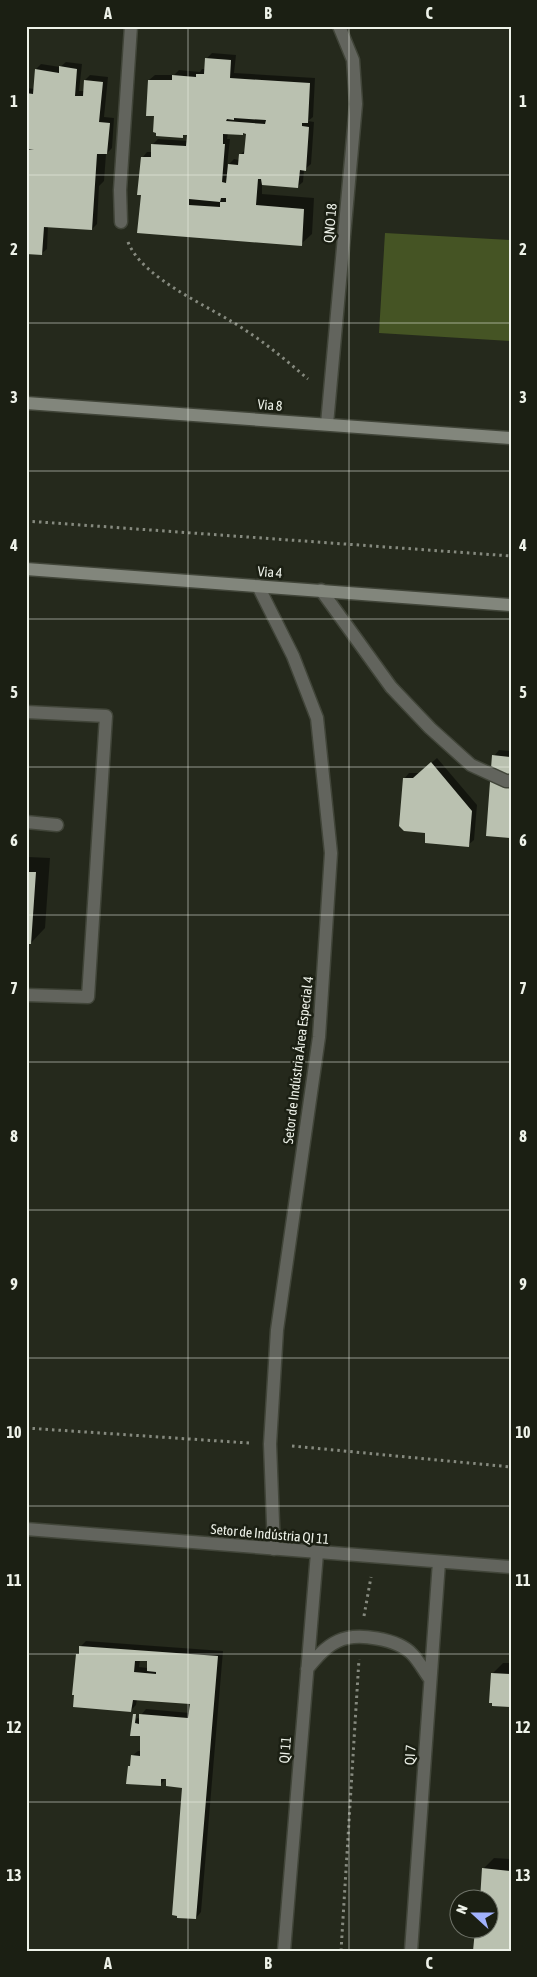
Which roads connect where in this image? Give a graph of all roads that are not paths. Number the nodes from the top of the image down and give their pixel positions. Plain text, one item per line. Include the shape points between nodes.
1 (131, 26) edge
2 (339, 26) edge
3 (121, 222) road end
4 (26, 403) edge
5 (327, 424) junction
6 (511, 438) edge
7 (26, 569) edge
8 (258, 586) junction
9 (321, 590) junction
10 (511, 606) edge
11 (26, 712) edge
12 (511, 781) edge
13 (26, 822) edge
14 (57, 824) dead end
15 (26, 994) edge
16 (26, 1529) edge
17 (274, 1549) junction
18 (318, 1553) junction
19 (439, 1562) junction
20 (511, 1567) edge
21 (307, 1669) junction
22 (430, 1679) junction
23 (284, 1951) edge
24 (411, 1951) edge

1 - 3 street via 120,190
2 - 5 street, QNO 18 via 353,60 356,104
4 - 5 main road, Via 8
5 - 6 main road, Via 8
7 - 8 main road, Via 4
8 - 9 main road, Via 4
8 - 17 street, Setor de Indústria Área Especial 4 via 293,656 317,718 331,853 319,1037 277,1330 270,1444
9 - 10 main road, Via 4
9 - 12 street via 391,687 430,728 471,765
11 - 15 street via 106,716 88,997
13 - 14 street
16 - 17 street, Setor de Indústria QI 11
17 - 18 street, Setor de Indústria QI 11
18 - 19 street, Setor de Indústria QI 11
18 - 21 street, QI 11
19 - 20 street, Setor de Indústria QI 11
19 - 22 street, QI 7
21 - 22 street via 323,1650 339,1640 361,1636 387,1640 411,1653
21 - 23 street, QI 11
22 - 24 street, QI 7

